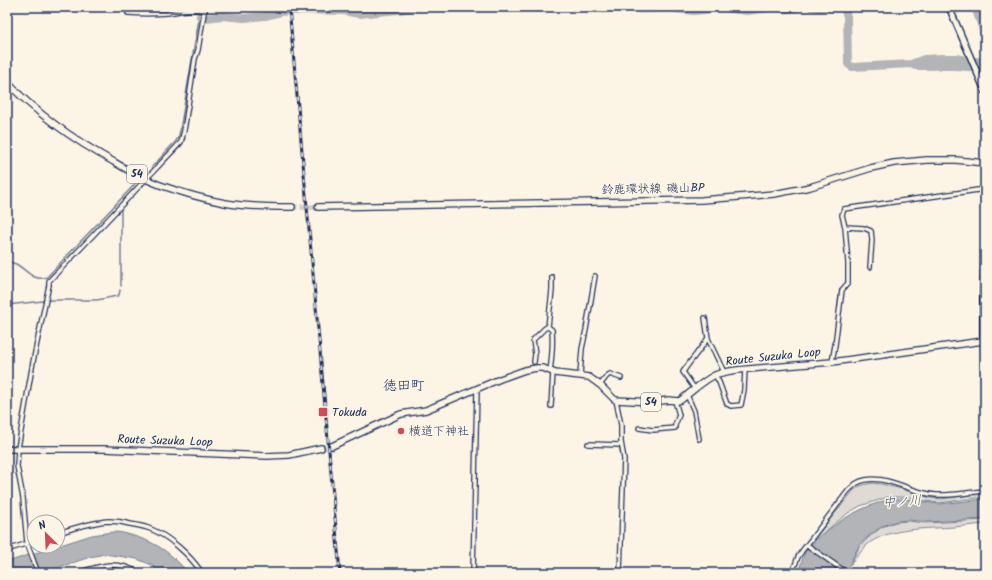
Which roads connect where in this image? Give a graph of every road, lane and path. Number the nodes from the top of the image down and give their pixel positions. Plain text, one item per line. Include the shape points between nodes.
1 (949, 7) edge
2 (205, 10) edge
3 (128, 13) dead end
4 (7, 82) edge
5 (985, 91) edge
6 (985, 163) edge
7 (146, 179) junction
8 (985, 189) edge
9 (292, 207) tunnel mouth
10 (318, 207) tunnel mouth
11 (845, 227) junction
12 (985, 246) edge
13 (870, 267) dead end
14 (595, 276) dead end
15 (552, 277) dead end
16 (705, 318) dead end
17 (548, 327) junction
18 (708, 338) junction
19 (984, 341) edge
20 (534, 362) dead end
21 (832, 362) junction
22 (745, 370) junction
23 (551, 372) junction
24 (724, 372) junction
25 (580, 375) junction
26 (715, 375) junction
27 (621, 378) dead end
28 (985, 382) edge
29 (600, 385) junction
30 (477, 389) junction
31 (695, 389) junction
32 (687, 395) junction
33 (616, 400) junction
34 (676, 401) junction
35 (552, 406) dead end
36 (639, 428) dead end
37 (699, 439) dead end
38 (588, 444) dead end
39 (621, 445) junction
40 (332, 446) tunnel mouth
41 (18, 448) junction
42 (321, 448) tunnel mouth
43 (7, 449) edge
44 (985, 491) edge
45 (26, 526) edge
46 (66, 531) edge
47 (807, 544) junction
48 (26, 545) edge
49 (7, 550) edge
50 (31, 554) edge
51 (38, 573) edge
52 (78, 573) edge
53 (139, 573) edge
54 (202, 573) edge
55 (473, 573) edge
56 (620, 573) edge
57 (792, 573) edge
58 (847, 573) edge

1 - 5 street
2 - 3 street via 184,9 156,14
2 - 7 street via 183,136 179,145
4 - 7 main road, 54 via 35,109 77,141
6 - 10 main road, 鈴鹿環状線 磯山BP via 927,160 894,163 810,187 774,194 702,200
7 - 9 main road, 54 via 226,203
7 - 41 street via 49,280
8 - 11 street via 844,209 842,215
11 - 13 street via 871,231
11 - 21 street via 848,283 842,290
12 - 19 street
14 - 25 street
15 - 17 street
16 - 18 street
17 - 20 street via 533,340
17 - 23 street via 552,330 553,342
18 - 24 street
18 - 31 street via 683,372
19 - 21 main road, Route Suzuka Loop / 54
19 - 28 street
21 - 22 main road, Route Suzuka Loop / 54
22 - 24 main road, Route Suzuka Loop / 54
22 - 26 street via 741,406 727,404
23 - 25 main road
23 - 30 main road via 543,368 525,370
23 - 35 street
24 - 26 main road, Route Suzuka Loop / 54
25 - 29 main road via 589,377
26 - 31 main road, Route Suzuka Loop / 54
27 - 29 street via 610,374
29 - 33 main road
30 - 40 main road via 426,410 401,414
30 - 55 street
31 - 32 main road, Route Suzuka Loop / 54
32 - 34 main road, Route Suzuka Loop / 54
32 - 37 street via 694,410
33 - 34 main road, Route Suzuka Loop / 54
33 - 39 street via 621,425
34 - 36 street via 679,415 675,428
38 - 39 street
39 - 56 street via 624,459
41 - 42 main road, Route Suzuka Loop via 266,456 289,455
41 - 43 main road, Route Suzuka Loop
41 - 45 street via 17,466
44 - 47 street via 935,495 883,480 863,481 848,491
46 - 54 street via 108,521 124,522 150,529 181,549
47 - 57 street via 798,557
47 - 58 street
48 - 49 street
50 - 51 street
52 - 53 street via 110,565 125,567

